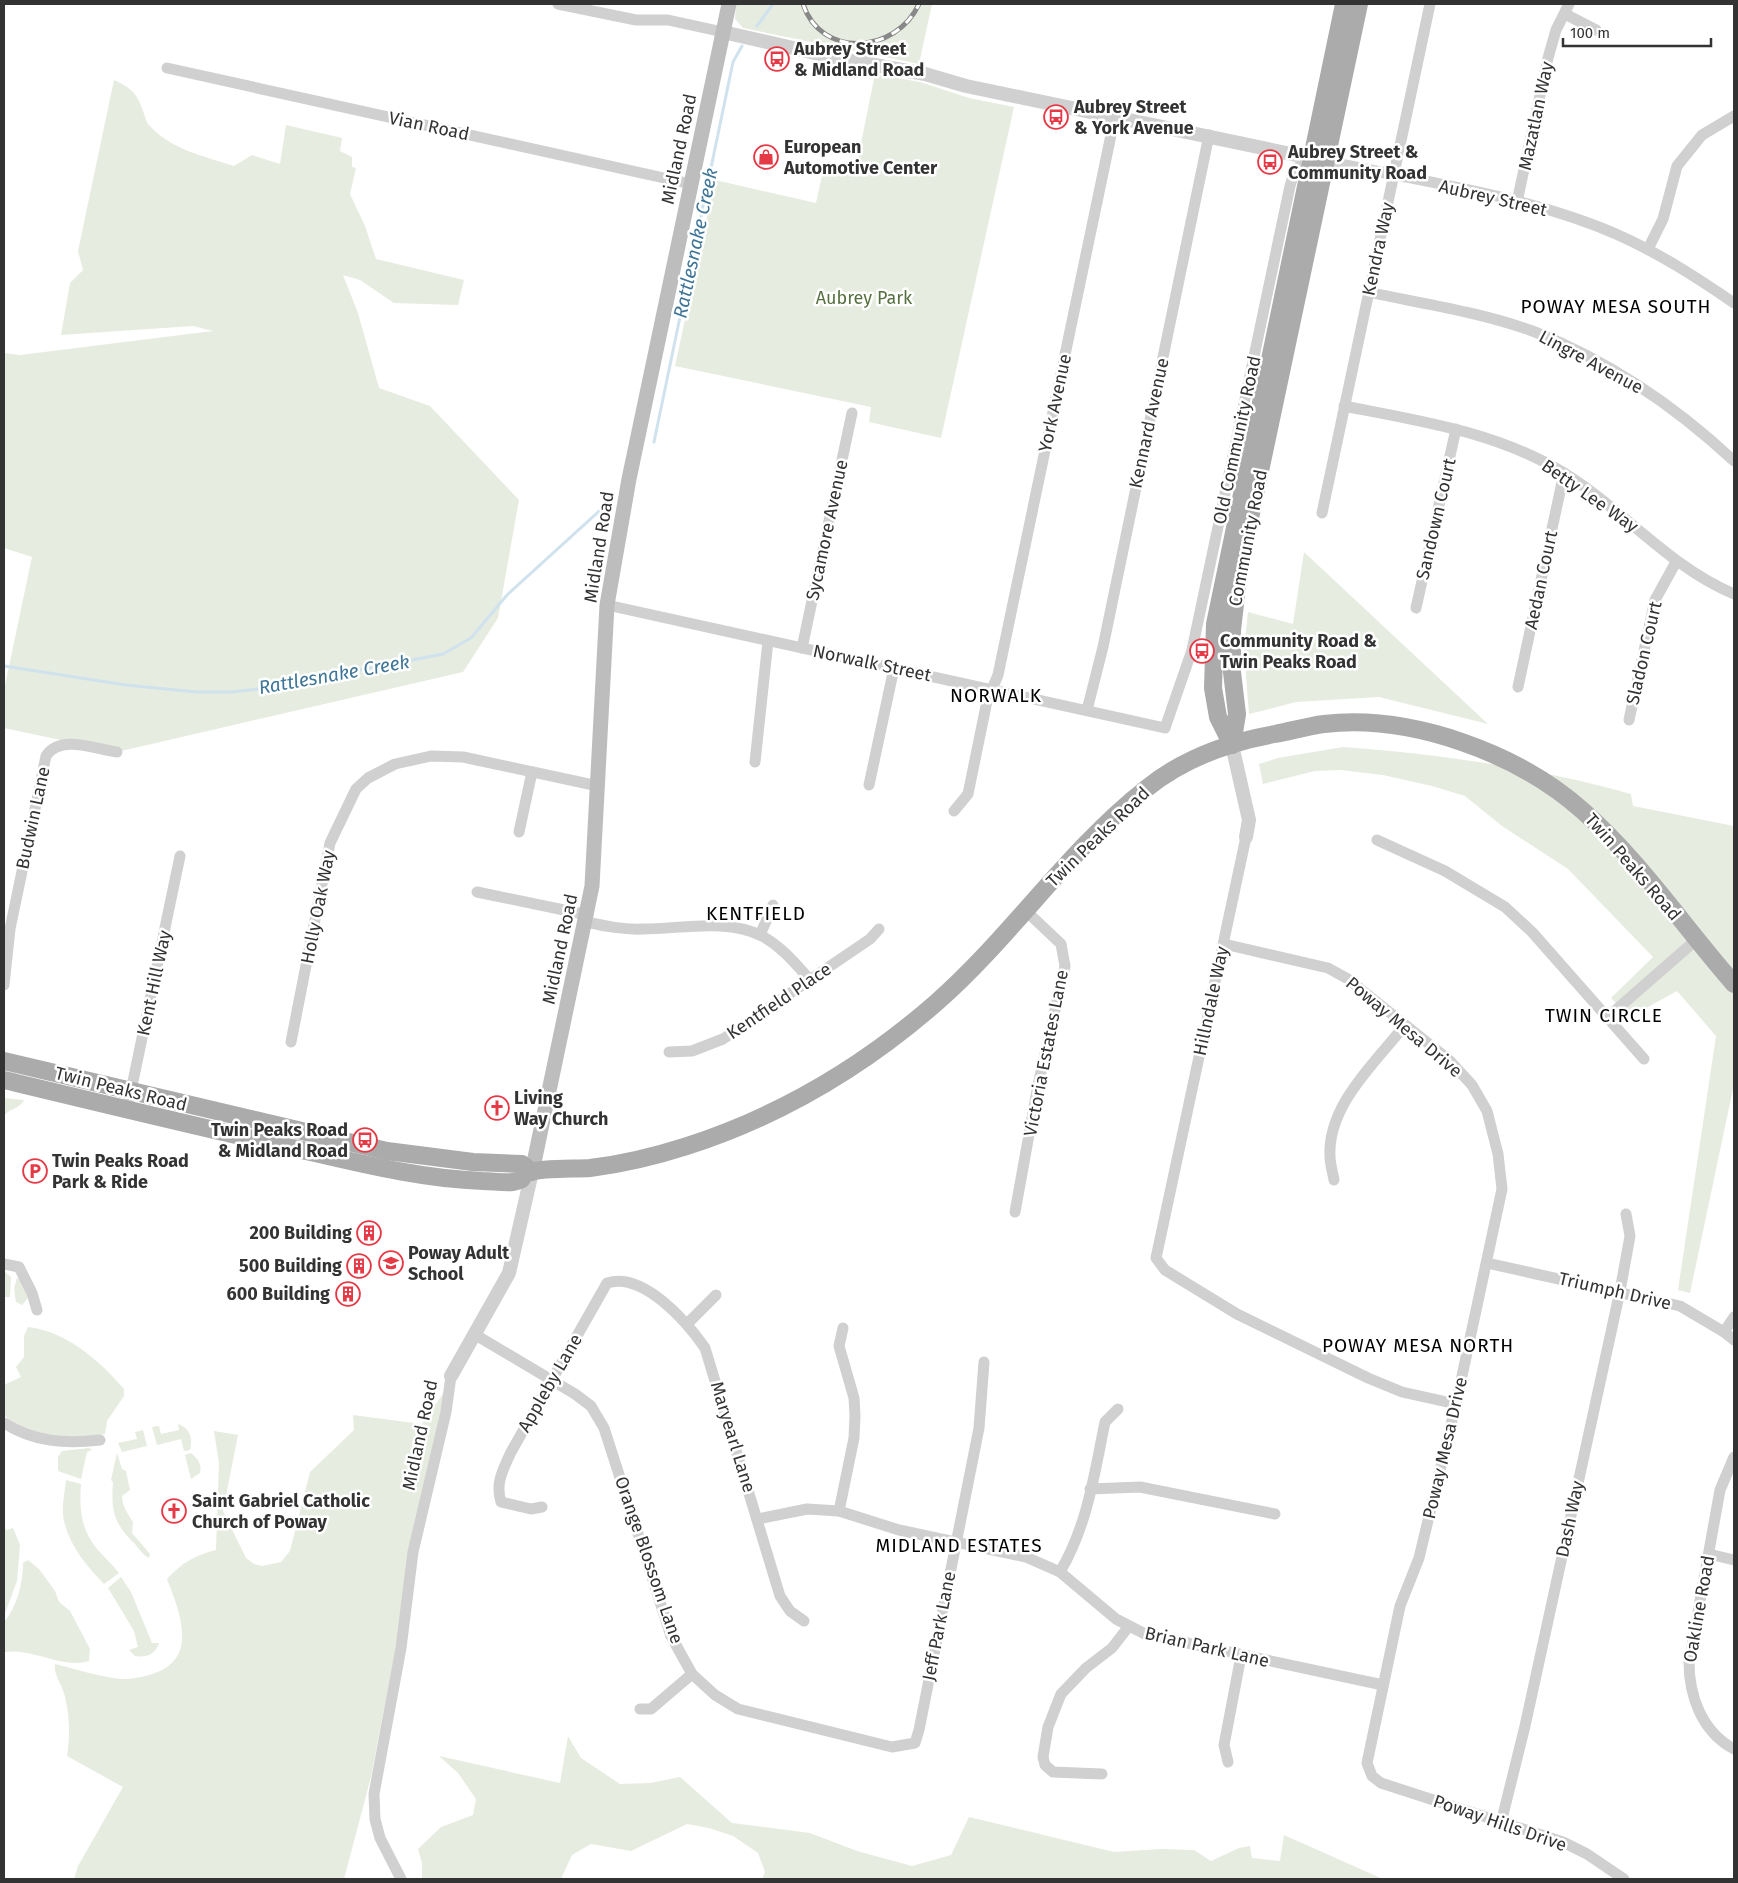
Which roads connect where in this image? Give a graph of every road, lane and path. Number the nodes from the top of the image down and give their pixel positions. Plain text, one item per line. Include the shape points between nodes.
1 (558, 4) edge
2 (728, 4) edge
3 (1344, 4) edge
4 (1359, 4) edge
5 (1430, 4) edge
6 (1567, 9) edge
7 (1596, 30) dead end
8 (723, 32) junction
9 (167, 68) dead end
10 (1115, 116) junction
11 (1734, 116) edge
12 (1209, 135) junction
13 (1319, 160) junction
14 (1394, 176) junction
15 (691, 184) junction
16 (1517, 202) junction
17 (1648, 249) junction
18 (1368, 292) junction
19 (1734, 303) edge
20 (1344, 406) junction
21 (852, 413) dead end
22 (1456, 429) junction
23 (1734, 461) edge
24 (1564, 474) junction
25 (1322, 513) dead end
26 (1676, 562) junction
27 (1734, 594) edge
28 (607, 605) junction
29 (1416, 608) dead end
30 (768, 640) junction
31 (802, 648) junction
32 (894, 668) junction
33 (1518, 687) dead end
34 (993, 690) junction
35 (1087, 710) junction
36 (1629, 720) dead end
37 (1165, 728) joint
38 (1232, 745) junction
39 (116, 752) dead end
40 (755, 762) dead end
41 (532, 772) junction
42 (869, 785) dead end
43 (598, 786) junction
44 (954, 811) dead end
45 (519, 832) dead end
46 (1246, 837) joint
47 (1377, 840) dead end
48 (180, 856) dead end
49 (477, 892) dead end
50 (773, 905) dead end
51 (1025, 910) junction
52 (587, 919) junction
53 (879, 929) dead end
54 (760, 935) junction
55 (1696, 940) junction
56 (1224, 944) junction
57 (810, 980) junction
58 (1734, 984) edge
59 (4, 985) edge
60 (1608, 1017) junction
61 (1406, 1025) junction
62 (291, 1042) dead end
63 (669, 1052) dead end
64 (1644, 1059) dead end
65 (4, 1061) edge
66 (4, 1080) edge
67 (130, 1092) junction
68 (127, 1110) junction
69 (532, 1172) junction
70 (1334, 1180) dead end
71 (1015, 1212) dead end
72 (1626, 1214) dead end
73 (1487, 1263) junction
74 (4, 1264) edge
75 (624, 1281) joint
76 (1620, 1291) junction
77 (716, 1295) dead end
78 (37, 1310) dead end
79 (1734, 1317) edge
80 (688, 1323) junction
81 (843, 1328) dead end
82 (1724, 1332) junction
83 (474, 1334) junction
84 (1734, 1340) edge
85 (984, 1362) dead end
86 (451, 1376) joint
87 (552, 1380) junction
88 (1456, 1404) junction
89 (1118, 1410) dead end
90 (4, 1423) edge
91 (100, 1440) dead end
92 (1734, 1457) edge
93 (1090, 1489) junction
94 (542, 1507) dead end
95 (840, 1511) junction
96 (1275, 1514) dead end
97 (758, 1520) junction
98 (955, 1542) junction
99 (1709, 1554) junction
100 (1734, 1560) edge
101 (1060, 1572) junction
102 (804, 1621) dead end
103 (1129, 1626) junction
104 (1242, 1656) junction
105 (692, 1674) junction
106 (1383, 1685) junction
107 (640, 1709) dead end
108 (915, 1743) joint
109 (1734, 1749) edge
110 (1228, 1762) dead end
111 (1102, 1774) dead end
112 (1372, 1776) joint
113 (1502, 1823) junction
114 (401, 1879) edge
115 (1624, 1879) edge

1 - 8 street, Aubrey Street via 636,20 668,20
2 - 8 main road, Midland Road
3 - 13 main road, Community Road
4 - 13 main road, Community Road
5 - 14 street, Kendra Way
6 - 7 street
6 - 16 street, Mazatlan Way via 1556,30 1548,58
8 - 10 street, Aubrey Street
8 - 15 main road, Midland Road
9 - 15 street, Vian Road
10 - 12 street, Aubrey Street
10 - 34 street, York Avenue
11 - 17 street via 1702,135 1677,166 1663,219
12 - 13 street, Aubrey Street
12 - 35 street, Kennard Avenue via 1103,648
13 - 14 street, Aubrey Street
13 - 37 street, Old Community Road via 1296,169 1290,186 1192,650
13 - 38 main road, Community Road via 1239,570 1232,630 1237,714
14 - 16 street, Aubrey Street
14 - 18 street, Kendra Way
15 - 28 main road, Midland Road via 629,479
16 - 17 street, Aubrey Street via 1556,212
17 - 19 street, Aubrey Street
18 - 20 street, Kendra Way
18 - 23 street, Lingre Avenue via 1535,332 1614,370 1664,402
20 - 22 street, Betty Lee Way
20 - 25 street, Kendra Way
21 - 31 street, Sycamore Avenue
22 - 24 street, Betty Lee Way via 1518,450
22 - 29 street, Sandown Court
24 - 26 street, Betty Lee Way via 1613,507
24 - 33 street, Aedan Court
26 - 27 street, Betty Lee Way
26 - 36 street, Sladon Court via 1656,600
28 - 30 street, Norwalk Street
28 - 43 main road, Midland Road
30 - 31 street, Norwalk Street
30 - 40 street
31 - 32 street, Norwalk Street
32 - 34 street, Norwalk Street
32 - 42 street
34 - 35 street, Norwalk Street
34 - 44 street, York Avenue via 968,794
35 - 37 street, Norwalk Street
38 - 46 street, Hillndale Way via 1249,820
38 - 51 main road, Twin Peaks Road via 1174,770 1149,786 1102,828
38 - 55 main road, Twin Peaks Road via 1326,724 1362,724 1417,730 1488,752 1545,781 1581,809 1618,844
39 - 59 street, Budwin Lane via 61,744 46,756 10,930
41 - 43 street, Holly Oak Way
41 - 45 street
41 - 62 street, Holly Oak Way via 463,757 430,756 395,764 368,778 356,789 330,843
43 - 52 main road, Midland Road via 593,880
46 - 56 street, Hillndale Way
47 - 60 street via 1445,870 1504,907 1532,932
48 - 67 street, Kent Hill Way
49 - 52 street
50 - 54 street
51 - 69 main road, Twin Peaks Road via 938,1001 878,1050 770,1114 651,1157 611,1166
51 - 71 street, Victoria Estates Lane via 1061,944 1065,966 1038,1085
52 - 54 street via 627,929 714,926
52 - 69 main road, Midland Road
53 - 57 street, Kentfield Place via 870,939
54 - 57 street via 790,956
55 - 58 main road, Twin Peaks Road
55 - 60 street
56 - 61 street, Poway Mesa Drive via 1328,968 1348,979
56 - 88 street, Hillndale Way via 1156,1258 1165,1270 1237,1314 1368,1378 1402,1392
57 - 63 street, Kentfield Place via 723,1039 692,1051
60 - 64 street
61 - 70 street via 1346,1099 1335,1126 1330,1156
61 - 73 street, Poway Mesa Drive via 1450,1060 1472,1085 1487,1111 1498,1154 1502,1189
65 - 67 main road, Twin Peaks Road
66 - 68 main road, Twin Peaks Road
67 - 68 street, Kent Hill Way
67 - 69 main road, Twin Peaks Road via 387,1152 522,1164
68 - 69 main road, Twin Peaks Road via 411,1174 515,1182
69 - 83 street, Midland Road via 509,1273
72 - 76 street, Dash Way via 1630,1236
73 - 76 street, Triumph Drive
73 - 88 street, Poway Mesa Drive
74 - 78 street via 19,1267
75 - 80 street, Maryearl Lane via 657,1298
75 - 87 street, Appleby Lane via 618,1279 607,1283
76 - 82 street, Triumph Drive via 1680,1306
76 - 113 street, Dash Way
77 - 80 street
79 - 82 street
80 - 97 street, Maryearl Lane via 705,1348
81 - 95 street via 840,1346 856,1416
82 - 84 street, Triumph Drive
83 - 86 street, Midland Road
83 - 87 street, Orange Blossom Lane
85 - 98 street, Jeff Park Lane via 979,1428
86 - 114 street, Midland Road via 446,1412 413,1552 401,1648 374,1794 380,1838
87 - 94 street, Appleby Lane via 511,1452 498,1491 501,1502 532,1509
87 - 105 street, Orange Blossom Lane via 591,1406 604,1428 671,1636
88 - 106 street, Poway Mesa Drive via 1419,1558 1400,1606
89 - 93 street via 1106,1422
90 - 91 street via 43,1440
92 - 99 street, Oakline Road via 1720,1490
93 - 96 street via 1140,1487
93 - 101 street via 1083,1526
95 - 97 street, Brian Park Lane via 807,1509
95 - 98 street, Brian Park Lane via 899,1530
97 - 102 street, Maryearl Lane via 780,1596 790,1611
98 - 101 street, Brian Park Lane via 1026,1557
98 - 108 street, Jeff Park Lane
99 - 100 street
99 - 109 street, Oakline Road via 1689,1662 1689,1682 1698,1712 1717,1736
101 - 103 street, Brian Park Lane
103 - 104 street, Brian Park Lane via 1145,1634
103 - 111 street via 1112,1648 1086,1668 1061,1694 1048,1727 1043,1757 1045,1765 1053,1772
104 - 106 street, Brian Park Lane
104 - 110 street via 1224,1745
105 - 107 street via 652,1709
105 - 108 street, Orange Blossom Lane via 715,1695 758,1716 892,1748
106 - 112 street, Poway Mesa Drive via 1367,1763
112 - 113 street, Poway Hills Drive via 1381,1783
113 - 115 street, Poway Hills Drive via 1563,1842

